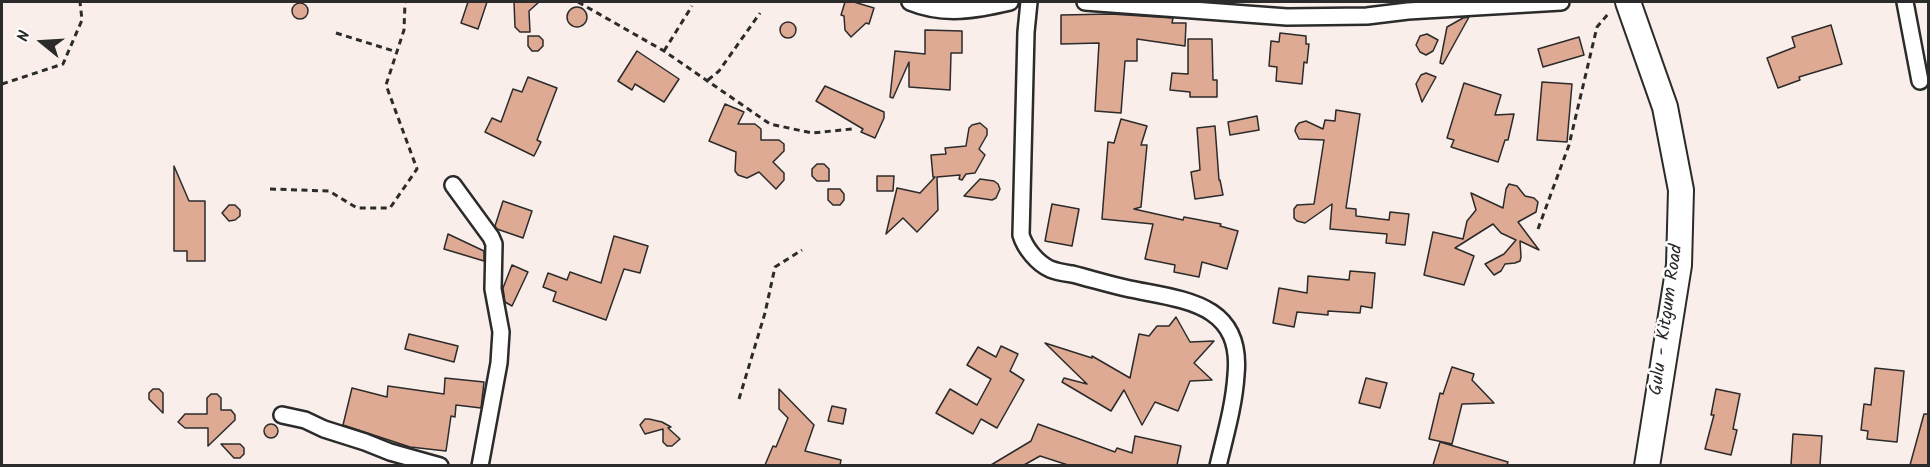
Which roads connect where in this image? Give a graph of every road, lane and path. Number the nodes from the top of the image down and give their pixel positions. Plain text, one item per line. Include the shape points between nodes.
1 (80, 2) edge
2 (405, 2) edge
3 (578, 2) edge
4 (910, 2) edge
5 (1010, 2) edge
6 (1029, 2) edge
7 (1085, 2) edge
8 (1561, 2) edge
9 (1905, 2) edge
10 (692, 6) dead end
11 (1620, 6) edge
12 (760, 13) dead end
13 (336, 33) dead end
14 (664, 51) junction
15 (397, 52) junction
16 (708, 80) junction
17 (1920, 81) dead end
18 (2, 84) edge
19 (852, 129) dead end
20 (453, 185) dead end
21 (270, 189) dead end
22 (1538, 229) dead end
23 (802, 250) dead end
24 (739, 399) dead end
25 (282, 415) dead end
26 (440, 465) edge
27 (480, 465) edge
28 (1218, 465) edge
29 (1647, 465) edge

1 - 18 path via 82,20 63,64
2 - 15 path via 404,30
3 - 14 path
4 - 5 street via 942,11
6 - 28 street via 1021,235 1024,245 1050,268 1190,301 1214,314 1228,328 1236,374
7 - 8 street via 1287,17 1366,16
9 - 17 street
10 - 14 path
11 - 22 path via 1597,27 1569,145
11 - 29 main road, Gulu - Kitgum Road via 1665,107 1681,190 1679,265
12 - 16 path via 719,71
13 - 15 path
14 - 16 path
15 - 21 path via 386,85 417,169 390,208 357,208 329,191
16 - 19 path via 770,124 812,133
20 - 27 street via 494,244 493,281 501,332
23 - 24 path via 775,267
25 - 26 street

